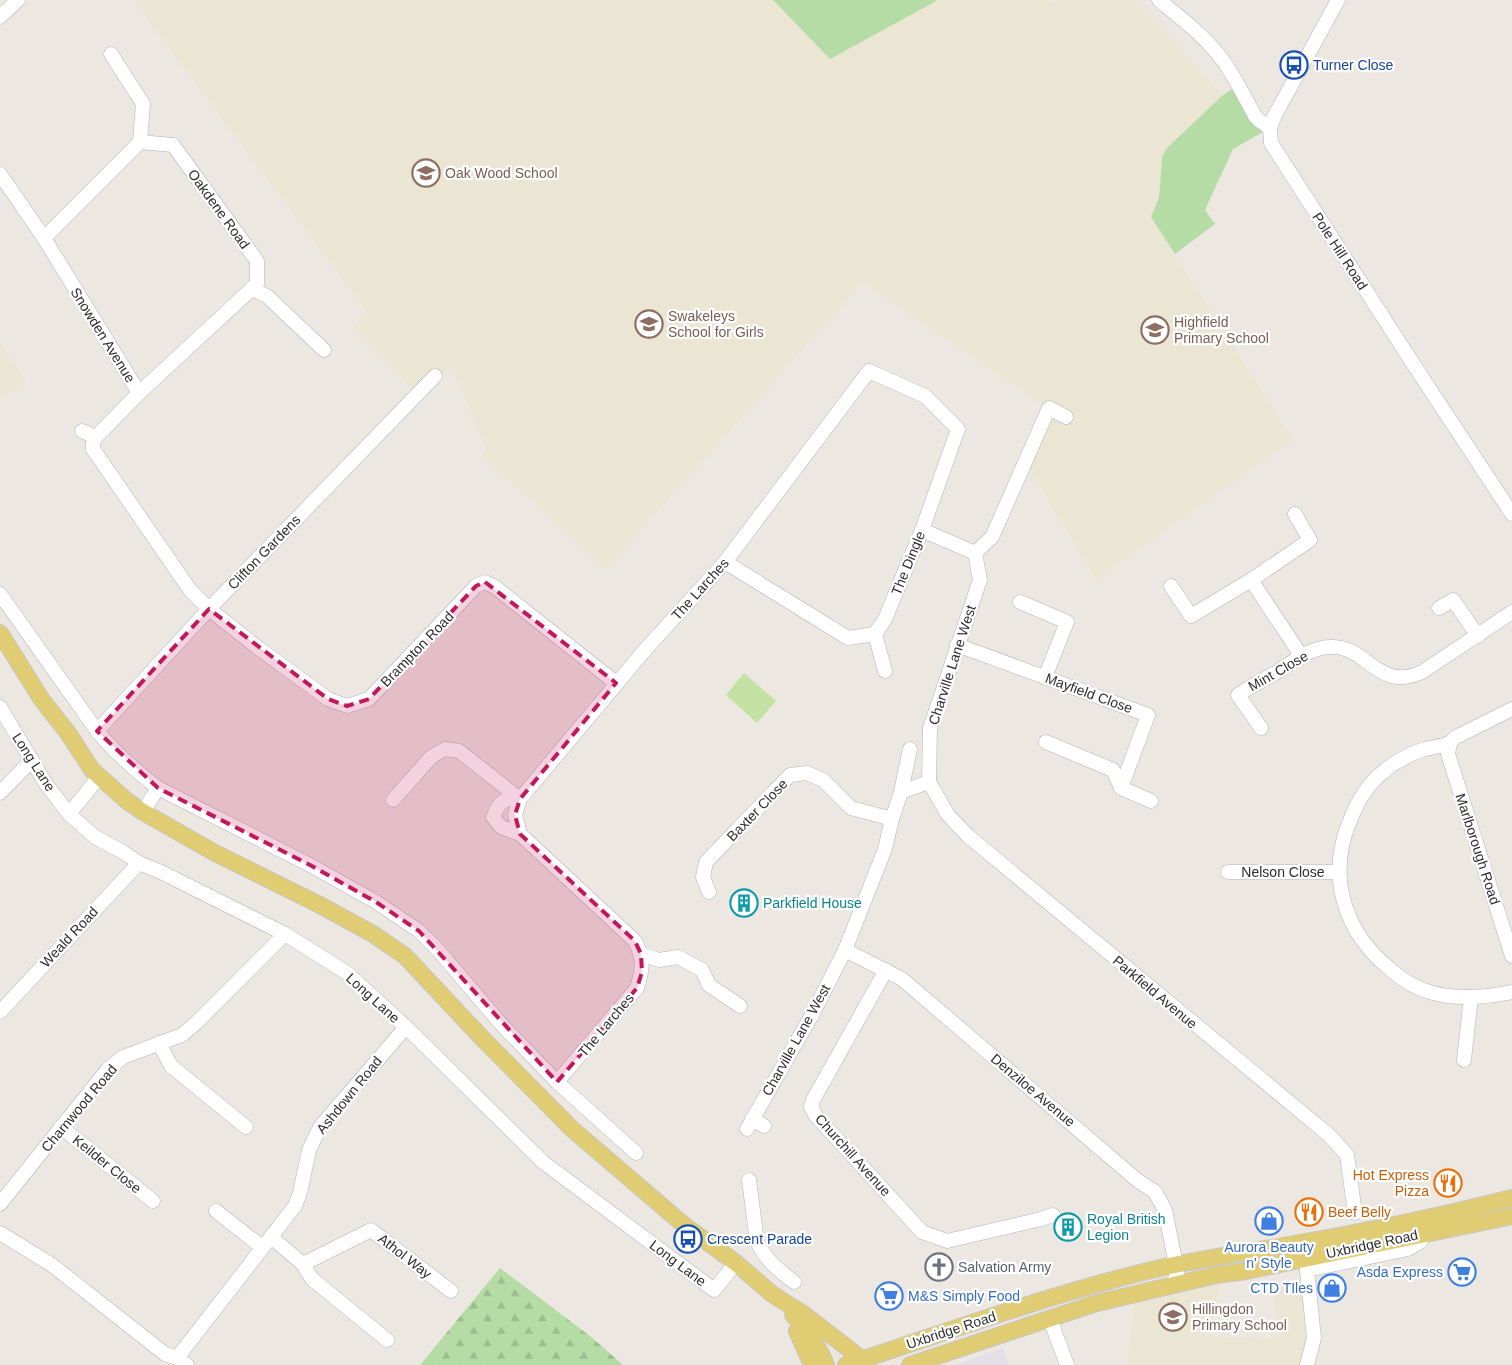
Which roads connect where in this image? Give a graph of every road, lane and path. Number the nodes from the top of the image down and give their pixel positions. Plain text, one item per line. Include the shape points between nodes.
1 (18, 0) edge
2 (1159, 0) edge
3 (1338, 0) edge
4 (0, 17) edge
5 (111, 54) dead end
6 (1270, 128) junction
7 (140, 142) junction
8 (0, 174) edge
9 (44, 238) junction
10 (252, 289) junction
11 (324, 350) dead end
12 (869, 371) joint
13 (435, 376) dead end
14 (139, 393) junction
15 (1066, 417) dead end
16 (82, 431) dead end
17 (96, 437) junction
18 (1294, 514) dead end
19 (1512, 514) edge
20 (922, 530) junction
21 (975, 553) junction
22 (725, 562) junction
23 (1251, 580) junction
24 (1171, 586) dead end
25 (0, 594) edge
26 (1020, 602) dead end
27 (209, 608) junction
28 (1439, 608) dead end
29 (1512, 612) edge
30 (0, 633) edge
31 (875, 634) junction
32 (1478, 636) junction
33 (957, 645) junction
34 (1302, 657) junction
35 (885, 671) dead end
36 (1045, 677) junction
37 (616, 683) junction
38 (0, 707) edge
39 (1512, 708) edge
40 (1261, 728) dead end
41 (97, 731) junction
42 (1046, 742) dead end
43 (1450, 743) junction
44 (910, 749) dead end
45 (32, 760) junction
46 (99, 778) junction
47 (929, 782) junction
48 (158, 788) junction
49 (1120, 788) junction
50 (902, 792) junction
51 (0, 793) edge
52 (393, 800) dead end
53 (520, 800) junction
54 (1151, 801) dead end
55 (143, 812) junction
56 (69, 814) junction
57 (892, 819) junction
58 (520, 834) junction
59 (138, 863) junction
60 (1228, 872) dead end
61 (1338, 872) junction
62 (709, 892) dead end
63 (285, 934) junction
64 (845, 950) junction
65 (641, 954) junction
66 (1512, 956) edge
67 (886, 970) junction
68 (1512, 992) edge
69 (1471, 996) junction
70 (740, 1006) dead end
71 (0, 1012) edge
72 (406, 1027) junction
73 (159, 1043) junction
74 (1464, 1060) dead end
75 (557, 1082) junction
76 (754, 1125) dead end
77 (61, 1127) junction
78 (246, 1127) dead end
79 (636, 1152) dead end
80 (749, 1180) dead end
81 (1512, 1198) edge
82 (153, 1202) dead end
83 (0, 1204) edge
84 (216, 1211) dead end
85 (1355, 1213) dead end
86 (1053, 1215) dead end
87 (1512, 1216) edge
88 (0, 1234) edge
89 (266, 1242) junction
90 (303, 1264) junction
91 (736, 1264) junction
92 (1306, 1264) junction
93 (1176, 1265) junction
94 (776, 1269) junction
95 (794, 1282) dead end
96 (1173, 1285) junction
97 (1086, 1287) junction
98 (451, 1291) dead end
99 (771, 1294) junction
100 (1096, 1303) junction
101 (1050, 1319) junction
102 (387, 1340) dead end
103 (862, 1360) junction
104 (182, 1361) edge
105 (812, 1365) edge
106 (826, 1365) edge
107 (846, 1365) edge
108 (910, 1365) edge
109 (1067, 1365) edge
110 (1307, 1365) edge

1 - 4 street
2 - 6 street via 1213,48 1234,76 1255,116
3 - 6 street
5 - 7 street via 143,104
6 - 19 street, Pole Hill Road via 1269,138 1275,150
7 - 9 street
7 - 10 street, Oakdene Road via 173,145 257,261 257,284
8 - 9 street, Snowden Avenue
9 - 14 street, Snowden Avenue
10 - 11 street via 267,296
10 - 14 street
12 - 20 street, The Dingle via 925,396 958,429
12 - 22 street, The Larches
13 - 27 street, Clifton Gardens
14 - 17 street, Snowden Avenue
15 - 21 street via 1049,408 992,537
16 - 17 street
17 - 27 street via 93,449 190,590
18 - 23 street via 1310,540
20 - 21 street
20 - 31 street, The Dingle via 886,619
21 - 33 street, Charville Lane West via 980,580
22 - 31 street via 848,638
22 - 37 street, The Larches
23 - 24 street via 1191,616
23 - 34 street
25 - 41 street
26 - 36 street via 1067,622
27 - 37 street, Brampton Road via 328,699 347,706 369,699 476,586 485,582
27 - 41 street, Clifton Gardens
28 - 32 street via 1453,600
29 - 32 street, Mint Close
30 - 46 main road via 42,700
31 - 35 street
32 - 34 street, Mint Close via 1422,672 1406,678 1383,673 1340,647 1322,648
33 - 36 street, Mayfield Close
33 - 47 street, Charville Lane West via 930,728
34 - 40 street, Mint Close via 1238,695
36 - 49 street, Mayfield Close via 1148,715
37 - 53 street, The Larches
38 - 45 street, Long Lane
39 - 43 street
41 - 48 street via 110,747
42 - 49 street via 1114,770
43 - 61 street via 1400,760 1369,786 1346,828
43 - 66 street, Marlborough Road via 1448,754
44 - 50 street, Charville Lane West
45 - 51 street
45 - 56 street, Long Lane
46 - 55 main road
46 - 56 street
47 - 50 street
47 - 85 street, Parkfield Avenue via 948,814 968,836 1330,1136 1347,1155
48 - 55 street
48 - 75 street via 310,865 376,902 419,931
49 - 54 street
50 - 57 street, Charville Lane West
52 - 53 street via 431,757 445,749 459,751
53 - 58 street via 516,815
53 - 58 street via 508,798 498,805 493,817 501,827
55 - 91 main road via 215,853 318,904 405,956 562,1120 677,1219
56 - 59 street, Long Lane via 95,837
57 - 62 street, Baxter Close via 851,808 823,780 807,773 790,776 706,862 703,877
57 - 64 street, Charville Lane West via 886,849
58 - 65 street via 625,931
59 - 63 street, Long Lane
59 - 71 street, Weald Road
60 - 61 street, Nelson Close
61 - 69 street via 1346,909 1356,933 1372,954 1396,975 1419,988 1450,996
63 - 72 street, Long Lane via 347,973
63 - 73 street, Charnwood Road via 196,1023 182,1034
64 - 67 street, Denziloe Avenue
64 - 76 street, Charville Lane West
65 - 70 street via 658,960 678,957 702,970 709,985
65 - 75 street, The Larches via 642,972 637,988
67 - 86 street, Churchill Avenue via 813,1100 811,1107 816,1116 922,1232 947,1241
67 - 93 street, Denziloe Avenue via 902,979 1155,1192 1165,1210
68 - 69 street
69 - 74 street
72 - 89 street, Ashdown Road via 320,1127 309,1150 295,1206
72 - 91 street, Long Lane via 543,1162 714,1290
73 - 77 street, Charnwood Road via 123,1057 108,1069
73 - 78 street via 171,1066
75 - 79 street
77 - 82 street, Keilder Close
77 - 83 street, Charnwood Road
80 - 94 street via 757,1242
81 - 93 main road, Uxbridge Road via 1388,1226
84 - 89 street
87 - 92 main road, Uxbridge Road
88 - 104 street via 52,1265 165,1354
89 - 90 street
89 - 104 street, Ashdown Road
90 - 98 street, Athol Way via 371,1230
90 - 102 street via 312,1279
91 - 99 main road
92 - 96 main road, Uxbridge Road
92 - 110 street via 1314,1338
93 - 96 street
93 - 97 main road, Uxbridge Road
94 - 95 street
94 - 99 street
96 - 100 main road, Uxbridge Road
97 - 100 street via 1088,1296
97 - 103 main road, Uxbridge Road
99 - 103 main road via 805,1315
99 - 105 main road via 804,1345
99 - 106 main road via 808,1331
100 - 101 main road, Uxbridge Road
101 - 108 main road, Uxbridge Road
101 - 109 street
103 - 107 main road, Uxbridge Road

